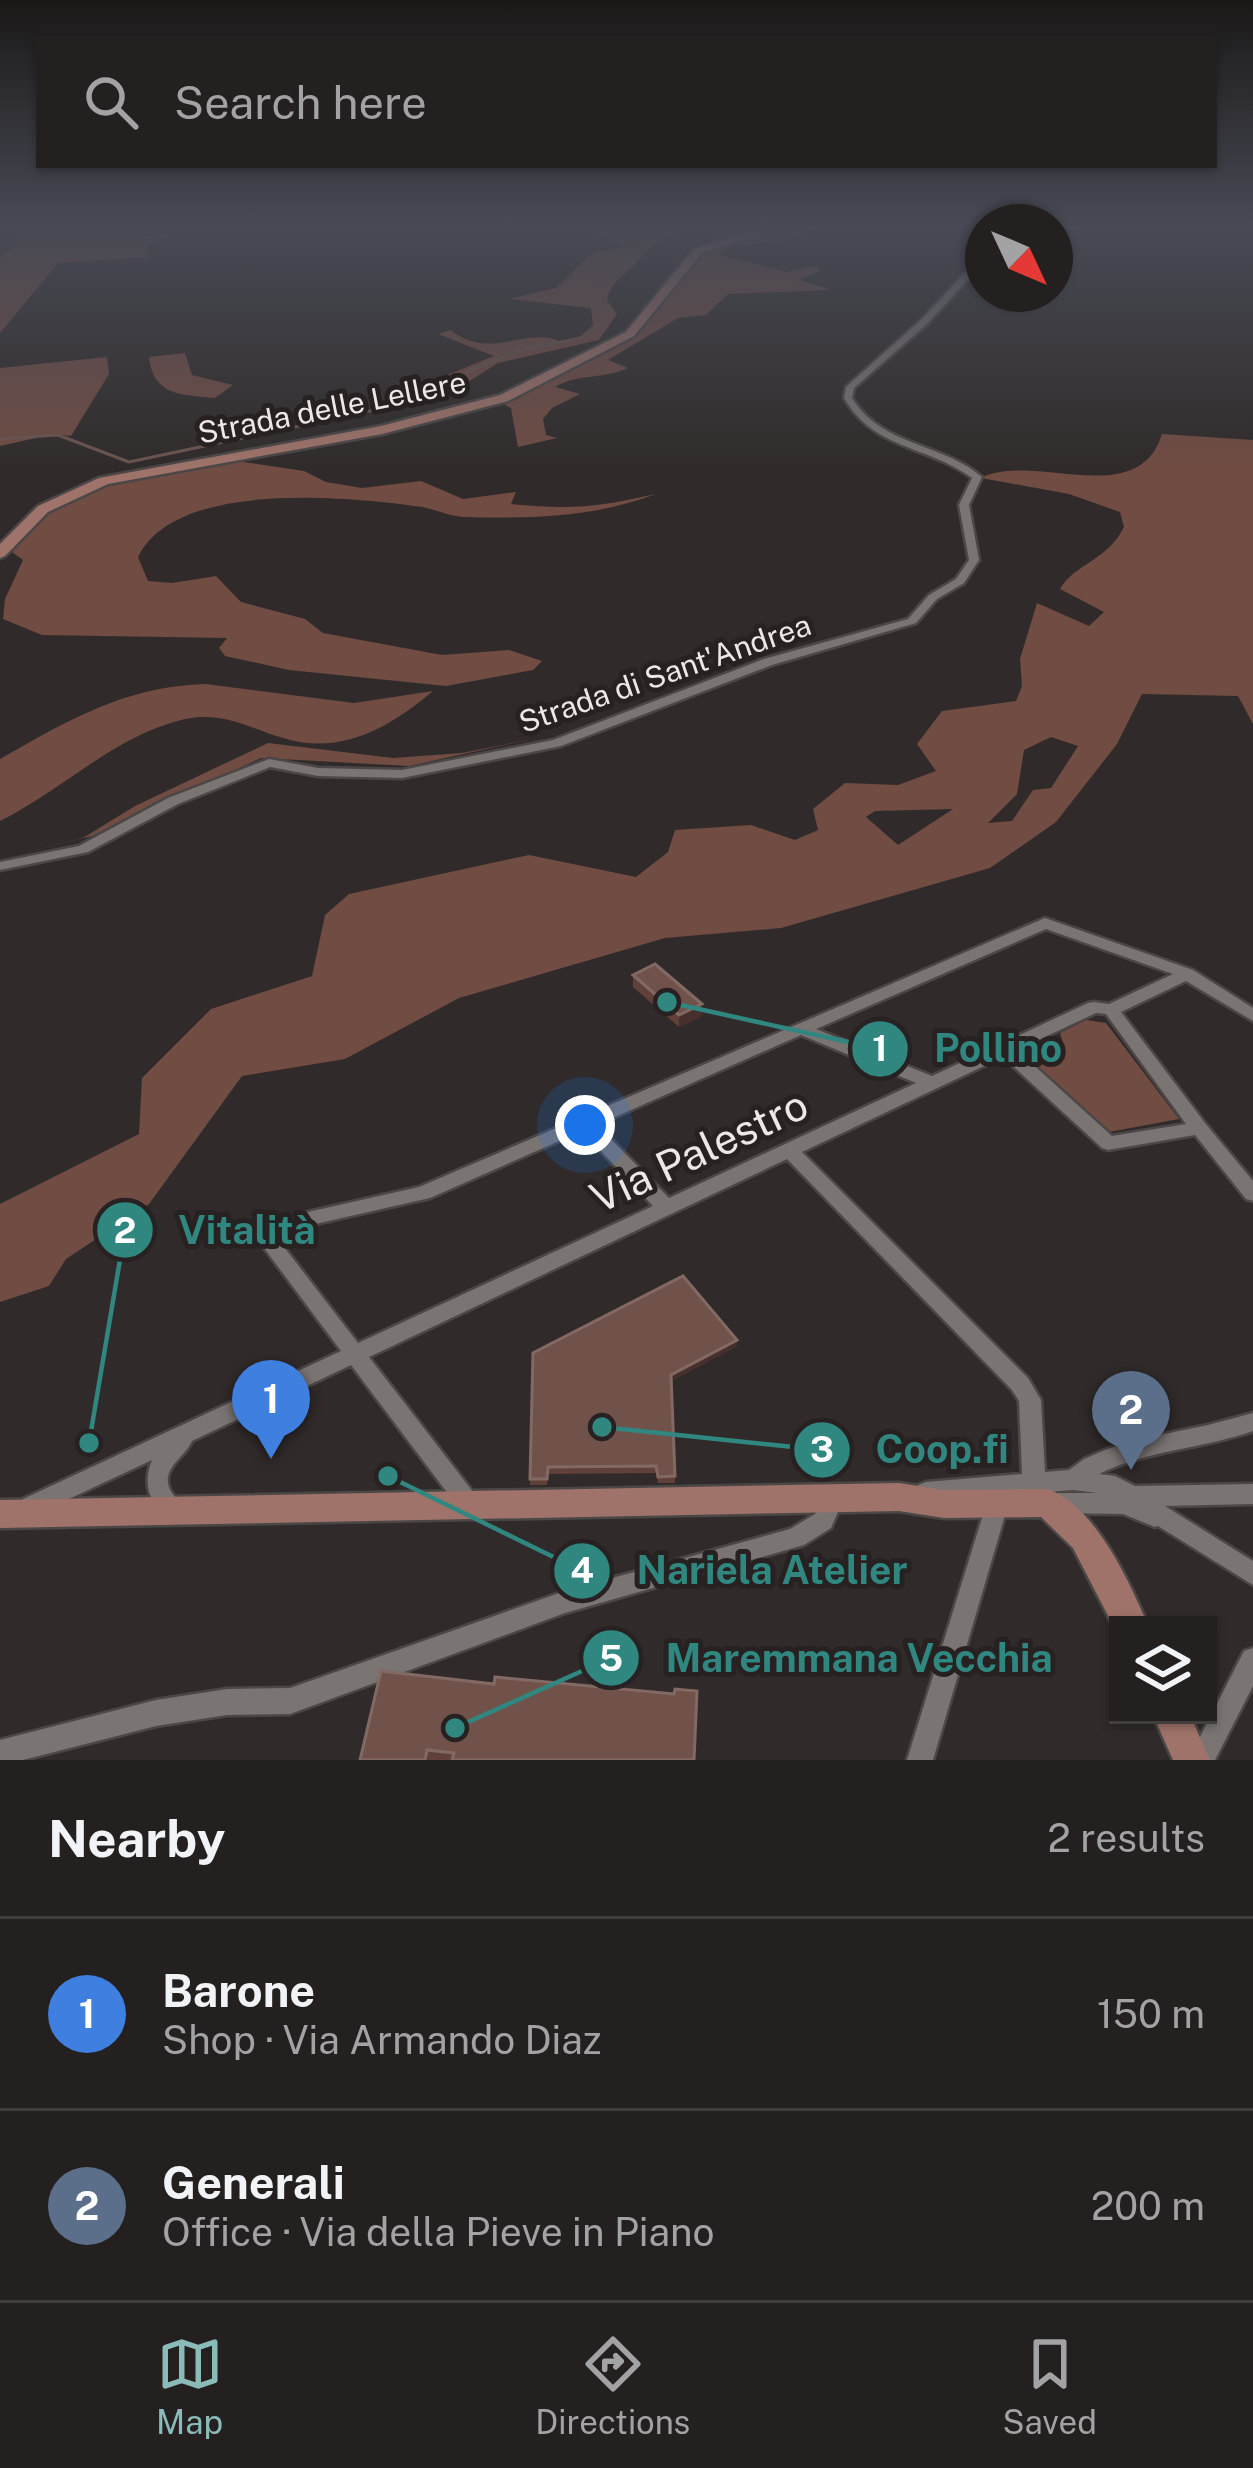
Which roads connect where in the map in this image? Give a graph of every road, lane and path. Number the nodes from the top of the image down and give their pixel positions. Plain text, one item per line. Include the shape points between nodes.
1 (653, 306) edge
2 (935, 306) edge
3 (0, 553) edge
4 (0, 866) edge
5 (1187, 974) junction
6 (1111, 1010) junction
7 (1253, 1016) edge
8 (801, 1029) junction
9 (1005, 1049) junction
10 (932, 1083) junction
11 (585, 1123) junction
12 (1198, 1128) junction
13 (790, 1151) junction
14 (1253, 1194) edge
15 (668, 1208) junction
16 (356, 1358) junction
17 (1253, 1422) edge
18 (194, 1434) junction
19 (1073, 1480) junction
20 (1041, 1494) junction
21 (1253, 1494) edge
22 (1136, 1496) junction
23 (899, 1497) junction
24 (833, 1498) junction
25 (469, 1504) junction
26 (998, 1504) junction
27 (174, 1510) junction
28 (8, 1513) edge
29 (1190, 1534) junction
30 (1253, 1574) edge
31 (1125, 1616) edge
32 (1253, 1660) edge
33 (1175, 1724) edge
34 (0, 1753) edge
35 (920, 1760) edge
36 (1192, 1760) edge
37 (1201, 1760) edge

1 - 3 street, Strada delle Lellere via 630,334 504,398 401,426 104,482 43,509
2 - 4 street, Strada di Sant'Andrea via 849,391 851,407 886,434 977,477 964,505 974,560 911,621 768,662 515,754 403,774 268,763 83,849
5 - 6 street, Via Palestro
5 - 7 street
5 - 8 street, Via Palestro via 1045,923
6 - 9 street, Via Palestro via 1094,1007
6 - 12 street
8 - 10 street
8 - 11 street, Via Palestro
9 - 10 street, Via Palestro
9 - 12 street via 1108,1143
10 - 13 street, Via Palestro
11 - 15 street
11 - 16 street, Via Palestro via 400,1201 293,1222 274,1235 271,1244
12 - 14 street
13 - 15 street, Via Palestro
13 - 20 street via 1016,1378 1030,1400
15 - 16 street, Via Palestro
16 - 18 street, Via Palestro
16 - 25 street
17 - 19 street via 1098,1462
18 - 27 street, Via Palestro via 156,1473 156,1490
18 - 28 street, Via Palestro
19 - 20 street
19 - 22 street
20 - 23 street
20 - 26 street
20 - 29 street via 1124,1504
20 - 31 street via 1085,1538
21 - 22 street
22 - 29 street
23 - 24 street
23 - 26 street
24 - 25 street
24 - 34 street via 823,1521 796,1538 565,1602 290,1701 156,1713
25 - 27 street
26 - 35 street
27 - 28 street
29 - 30 street
32 - 37 street
33 - 36 street

